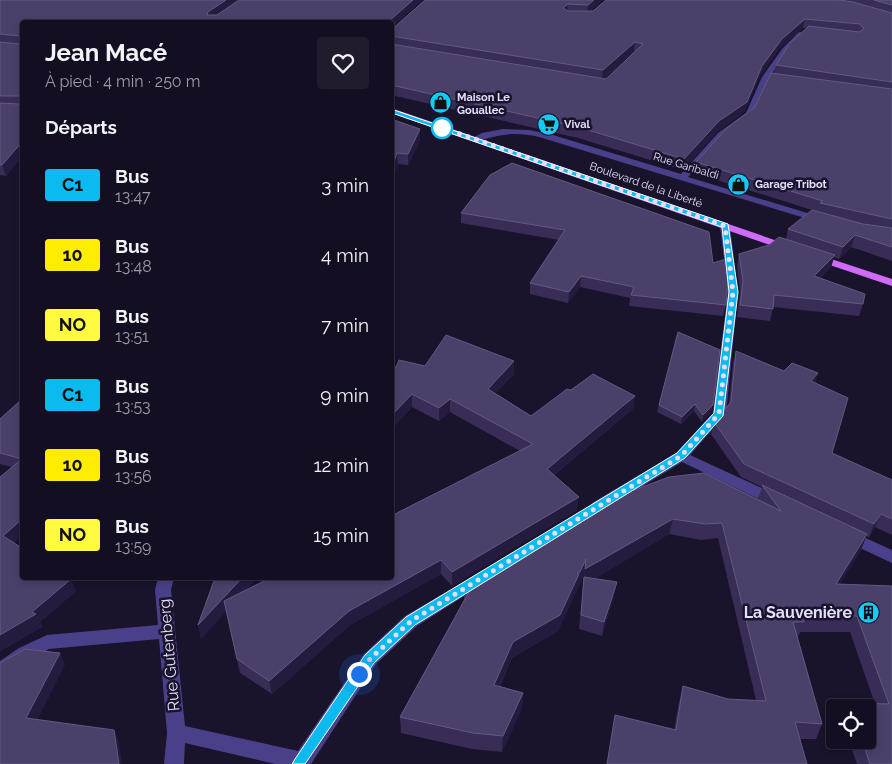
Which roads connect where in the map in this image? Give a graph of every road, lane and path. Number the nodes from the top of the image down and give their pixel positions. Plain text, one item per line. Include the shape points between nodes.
1 (812, 31) edge
2 (766, 77) junction
3 (776, 79) edge
4 (394, 111) edge
5 (474, 139) junction
6 (684, 176) junction
7 (834, 223) edge
8 (725, 226) junction
9 (892, 284) edge
10 (681, 456) junction
11 (784, 505) edge
12 (580, 518) edge
13 (838, 531) edge
14 (892, 557) edge
15 (487, 574) edge
16 (166, 580) edge
17 (167, 631) junction
18 (0, 670) edge
19 (176, 732) junction
20 (301, 763) edge
21 (174, 764) edge

1 - 2 street via 804,31 784,50
2 - 3 street
2 - 6 street via 749,114 721,135
4 - 5 main road, Boulevard de la Liberté
5 - 6 street, Rue Garibaldi via 501,130 522,130
5 - 8 main road, Boulevard de la Liberté
6 - 7 street, Rue Garibaldi via 771,206
8 - 9 main road, Boulevard de la Liberté
8 - 10 street via 733,292 719,414
10 - 11 street
10 - 12 street
13 - 14 street
15 - 20 street via 411,621 370,659
16 - 17 street, Rue Gutenberg via 163,590
17 - 18 street via 47,642
17 - 19 street, Rue Gutenberg
19 - 20 street
19 - 21 street, Rue Gutenberg

